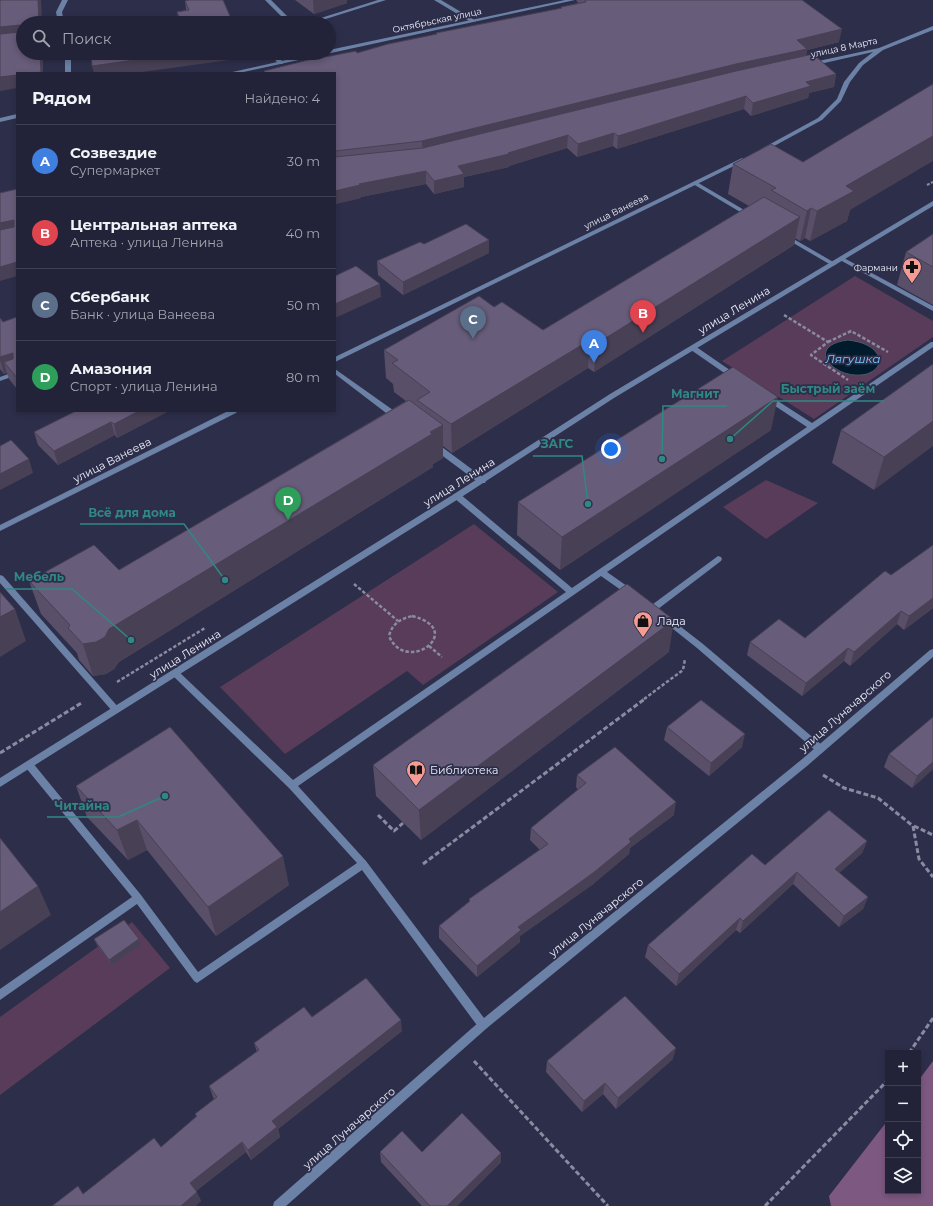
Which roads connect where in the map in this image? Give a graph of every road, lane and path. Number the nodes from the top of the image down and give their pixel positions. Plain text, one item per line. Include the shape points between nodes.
1 (65, 0) edge
2 (268, 0) edge
3 (383, 0) edge
4 (437, 0) edge
5 (571, 0) edge
6 (60, 16) edge
7 (283, 16) edge
8 (331, 16) edge
9 (473, 21) junction
10 (933, 28) edge
11 (881, 49) junction
12 (336, 50) edge
13 (68, 60) edge
14 (278, 60) edge
15 (294, 60) edge
16 (280, 63) junction
17 (804, 65) edge
18 (248, 71) edge
19 (68, 72) edge
20 (16, 116) edge
21 (0, 120) edge
22 (756, 153) edge
23 (749, 157) edge
24 (695, 183) junction
25 (933, 203) edge
26 (755, 219) edge
27 (782, 234) edge
28 (842, 258) junction
29 (833, 264) junction
30 (933, 309) edge
31 (782, 313) dead end
32 (828, 342) junction
33 (933, 344) edge
34 (693, 348) junction
35 (336, 360) edge
36 (906, 362) junction
37 (336, 372) edge
38 (16, 373) edge
39 (0, 379) edge
40 (740, 380) edge
41 (865, 391) junction
42 (760, 393) edge
43 (232, 412) edge
44 (404, 422) edge
45 (811, 426) junction
46 (429, 441) edge
47 (482, 481) junction
48 (457, 496) junction
49 (0, 528) edge
50 (718, 559) dead end
51 (601, 572) junction
52 (0, 578) edge
53 (354, 584) dead end
54 (572, 592) junction
55 (646, 604) junction
56 (398, 621) junction
57 (690, 637) junction
58 (933, 652) edge
59 (175, 673) junction
60 (116, 710) junction
61 (820, 749) junction
62 (804, 763) junction
63 (29, 766) junction
64 (0, 783) edge
65 (292, 785) junction
66 (378, 815) dead end
67 (403, 823) edge
68 (913, 826) junction
69 (933, 835) edge
70 (363, 864) junction
71 (423, 864) dead end
72 (933, 877) edge
73 (138, 898) junction
74 (0, 995) edge
75 (933, 1018) edge
76 (484, 1025) junction
77 (460, 1046) junction
78 (910, 1050) edge
79 (885, 1083) edge
80 (278, 1206) edge
81 (608, 1206) edge
82 (765, 1206) edge

1 - 6 street
2 - 7 street
3 - 8 street
4 - 9 street
5 - 9 street, Октябрьская улица
9 - 12 street, Октябрьская улица
10 - 11 street, улица 8 Марта
11 - 17 street, улица 8 Марта
11 - 22 street via 861,64 847,82 839,100 820,119
13 - 19 street
14 - 16 street
15 - 16 street
16 - 18 street
20 - 21 street
23 - 24 street, улица Ванеева
24 - 26 street
24 - 35 street, улица Ванеева
25 - 28 street, улица Ленина
27 - 29 street
28 - 29 street, улица Ленина
28 - 30 street
29 - 34 street, улица Ленина
31 - 32 path
32 - 36 path via 851,331
32 - 41 path via 811,355
33 - 36 street
34 - 40 street
34 - 47 street, улица Ленина via 612,396
36 - 41 street
37 - 44 street
38 - 39 street
41 - 45 street
42 - 45 street
43 - 49 street, улица Ванеева
45 - 51 street
46 - 47 street
47 - 48 street, улица Ленина
48 - 54 street
48 - 59 street, улица Ленина
50 - 55 street
51 - 54 street
51 - 55 street
52 - 60 street
53 - 56 path
54 - 65 street
55 - 57 street
56 - 56 path via 393,625 389,636 396,647 416,652 424,650 434,641 435,629 426,620 412,616
57 - 61 street
57 - 71 path via 683,670
58 - 61 street, улица Луначарского
59 - 60 street, улица Ленина
59 - 65 street
60 - 63 street, улица Ленина
61 - 62 street, улица Луначарского
62 - 68 path via 844,788 878,798
62 - 76 street, улица Луначарского
63 - 64 street, улица Ленина
63 - 73 street
65 - 70 street
66 - 67 path via 394,831
68 - 69 path
68 - 72 path via 919,859
70 - 73 street via 197,978
70 - 76 street
73 - 74 street
75 - 78 path
76 - 77 street, улица Луначарского
77 - 80 street, улица Луначарского
77 - 81 path
79 - 82 path

